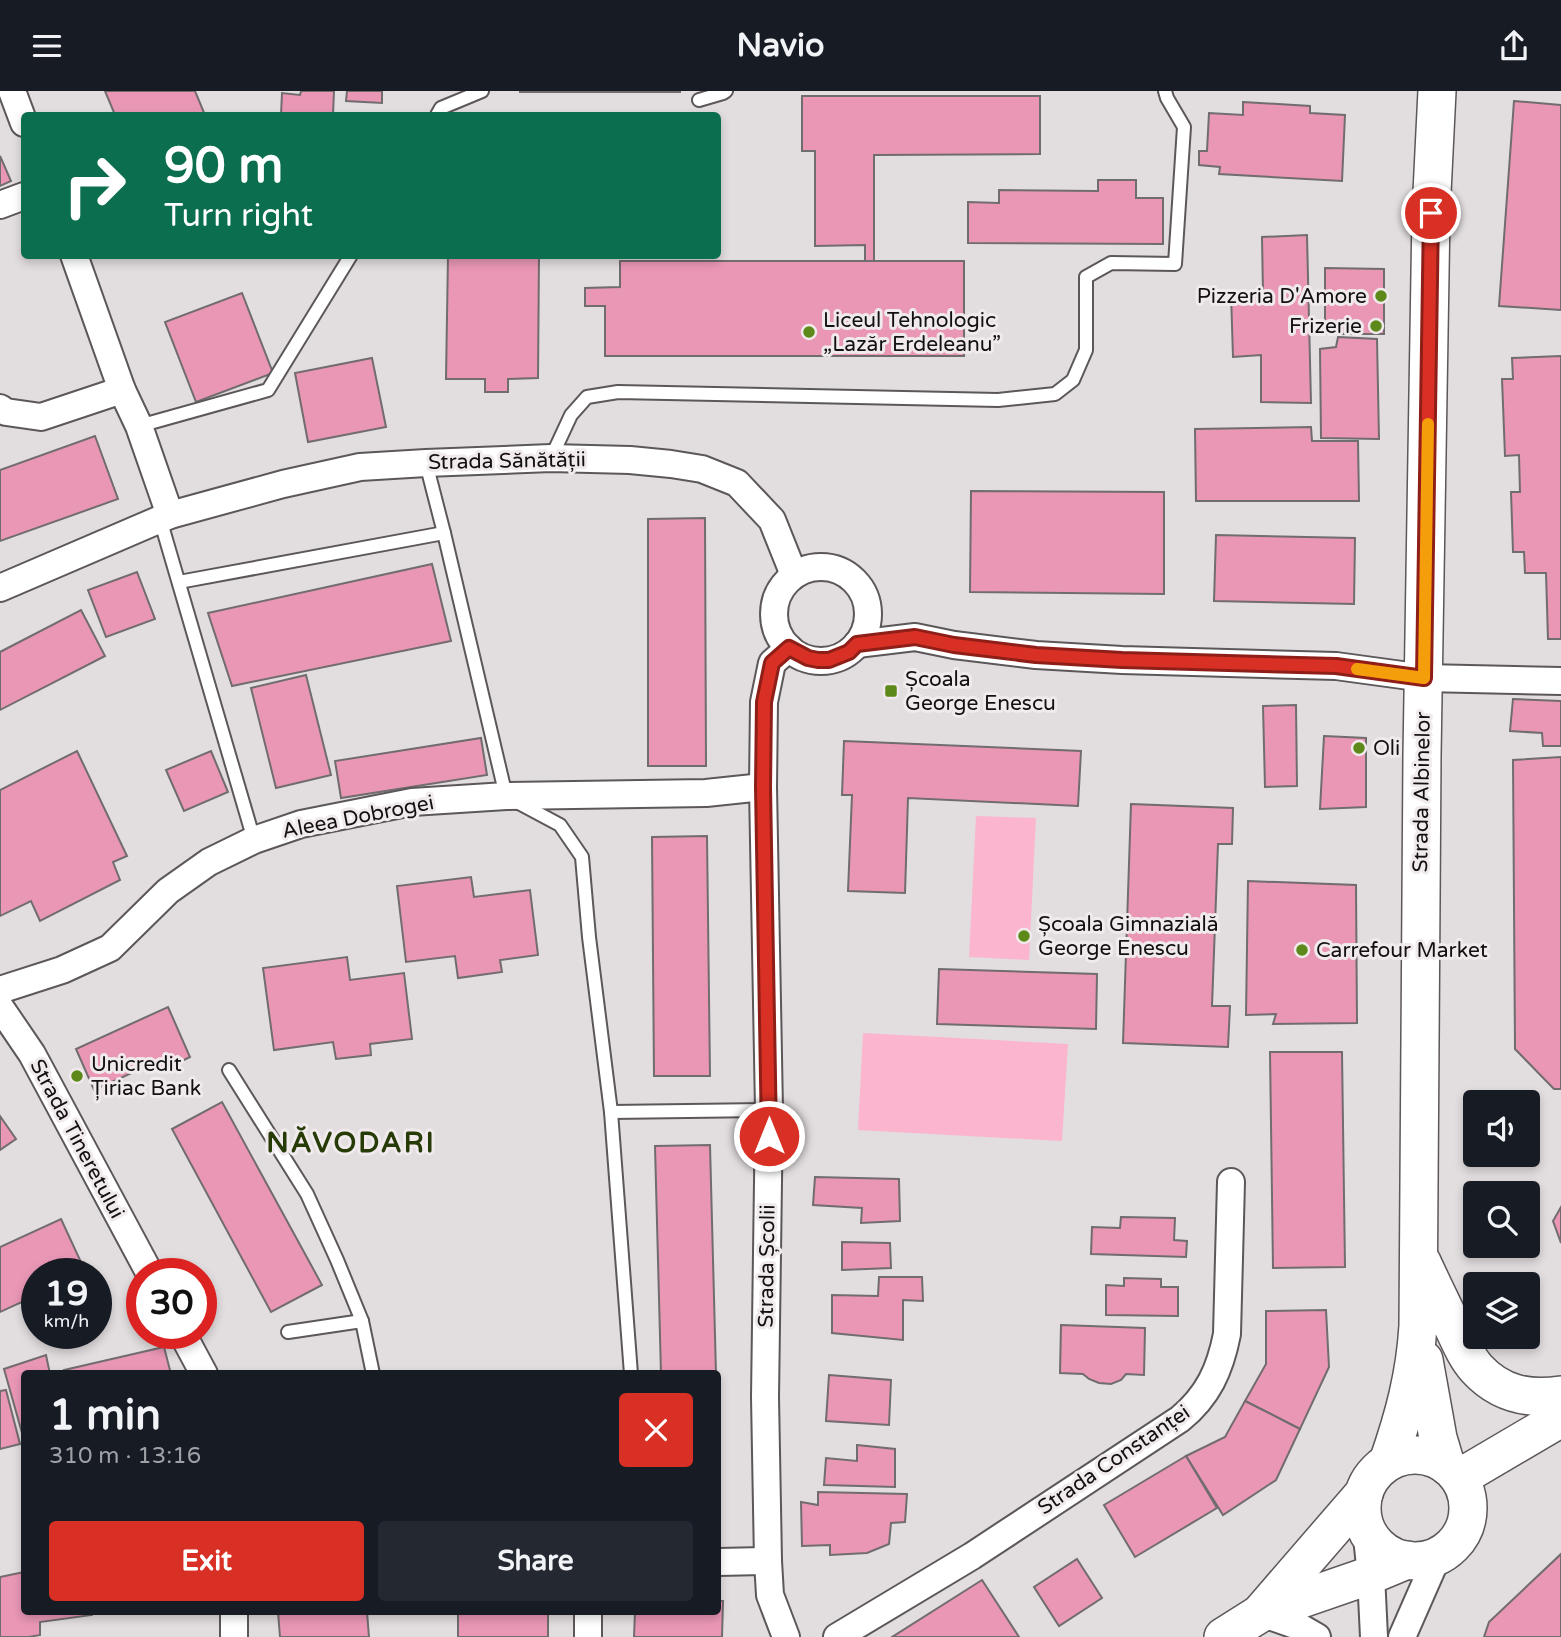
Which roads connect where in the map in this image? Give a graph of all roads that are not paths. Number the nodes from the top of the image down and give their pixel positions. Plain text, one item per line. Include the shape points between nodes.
1 (12, 91) edge
2 (482, 91) edge
3 (726, 91) edge
4 (1165, 91) edge
5 (1437, 91) edge
6 (699, 100) dead end
7 (439, 112) edge
8 (21, 115) edge
9 (21, 197) edge
10 (0, 205) edge
11 (75, 259) edge
12 (349, 259) edge
13 (122, 390) junction
14 (0, 408) edge
15 (139, 426) junction
16 (551, 458) junction
17 (426, 463) junction
18 (165, 517) junction
19 (444, 533) junction
20 (794, 575) junction
21 (179, 582) junction
22 (0, 588) edge
23 (857, 644) junction
24 (789, 648) junction
25 (1424, 678) junction
26 (1561, 681) edge
27 (763, 787) junction
28 (506, 796) junction
29 (254, 840) junction
30 (0, 990) edge
31 (0, 1007) edge
32 (229, 1070) dead end
33 (769, 1110) junction
34 (611, 1112) junction
35 (1231, 1182) dead end
36 (1419, 1255) junction
37 (141, 1258) edge
38 (362, 1321) junction
39 (1418, 1326) junction
40 (288, 1332) dead end
41 (191, 1349) edge
42 (202, 1370) edge
43 (372, 1370) edge
44 (631, 1370) edge
45 (1558, 1419) edge
46 (1388, 1462) junction
47 (1453, 1471) junction
48 (1365, 1510) junction
49 (1423, 1558) junction
50 (768, 1561) junction
51 (721, 1562) edge
52 (1371, 1575) junction
53 (1261, 1613) junction
54 (234, 1615) edge
55 (588, 1615) edge
56 (234, 1637) edge
57 (588, 1637) edge
58 (786, 1637) edge
59 (836, 1637) edge
60 (1223, 1637) edge
61 (1317, 1637) edge
62 (1374, 1637) edge
63 (1402, 1637) edge

1 - 8 street
2 - 7 lane
3 - 6 lane
4 - 16 lane via 1184,127 1175,264 1111,263 1086,277 1086,350 1073,380 1055,394 998,400 618,392 587,397 571,415
5 - 25 street, Strada Albinelor
9 - 10 street
11 - 13 street
12 - 15 lane via 268,390
13 - 14 street via 41,417
13 - 15 street
15 - 18 street
16 - 17 street, Strada Sănătății
16 - 20 street, Strada Sănătății via 671,464 702,469 737,483 772,520
17 - 18 street, Strada Sănătății via 360,467
17 - 19 lane
18 - 21 lane
18 - 22 street, Strada Sănătății
19 - 21 lane
19 - 28 lane
20 - 23 street via 822,566 851,577 867,602 865,632
20 - 24 street via 777,597 774,610 775,625
21 - 29 lane
23 - 24 street via 829,660 808,658
23 - 25 street via 915,637 1036,655 1336,666
24 - 27 street, Strada Școlii via 772,663 764,702
25 - 26 street
25 - 36 street, Strada Albinelor
27 - 28 street, Aleea Dobrogei via 706,793
27 - 33 street, Strada Școlii
28 - 29 street, Aleea Dobrogei via 412,802 301,824
28 - 34 lane via 560,825 582,856
29 - 30 street, Aleea Dobrogei via 209,862 168,891 110,947 62,970
31 - 37 street, Strada Tineretului via 32,1054
32 - 38 lane via 307,1194
33 - 34 lane
33 - 50 street, Strada Școlii
34 - 44 lane
35 - 59 street, Strada Constanței via 1227,1334 1215,1375 1192,1409 971,1556
36 - 39 street, Strada Albinelor
36 - 45 street via 1475,1368 1514,1393 1541,1398
38 - 40 lane
38 - 43 lane
39 - 46 street, Strada Albinelor via 1410,1390
39 - 47 street, Strada Albinelor via 1438,1438
41 - 42 street
45 - 47 street
46 - 47 street via 1418,1455 1433,1458
46 - 48 street via 1370,1481
47 - 49 street via 1467,1495 1463,1530 1453,1545
48 - 49 street via 1373,1539 1382,1549 1394,1556
48 - 52 street
48 - 53 street
49 - 52 street
49 - 63 street
50 - 51 street
50 - 58 street, Strada Școlii via 770,1595
52 - 53 street
52 - 62 street
53 - 60 street
53 - 61 street
54 - 56 street
55 - 57 street

